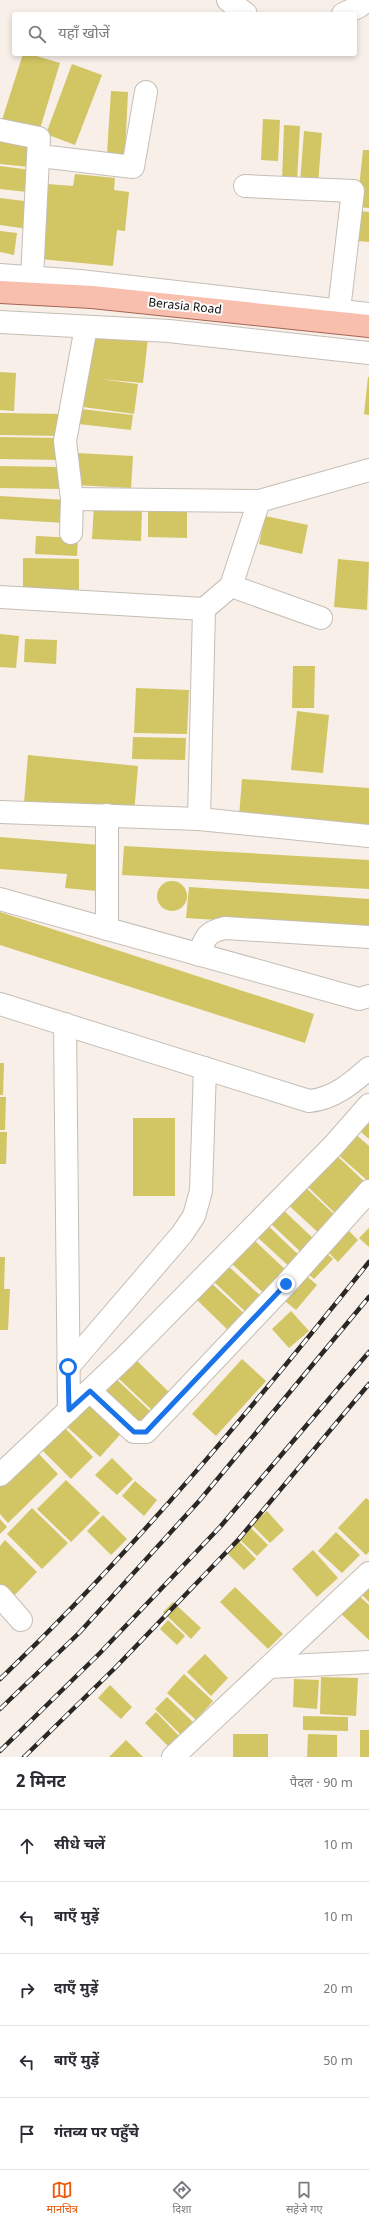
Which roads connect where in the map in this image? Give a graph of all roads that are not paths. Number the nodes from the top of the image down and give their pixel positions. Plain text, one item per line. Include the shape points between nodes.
1 (228, 0) edge
2 (243, 12) edge
3 (146, 92) dead end
4 (0, 130) edge
5 (40, 156) junction
6 (244, 186) dead end
7 (0, 275) edge
8 (32, 278) junction
9 (0, 292) edge
10 (339, 310) junction
11 (369, 314) edge
12 (0, 322) edge
13 (369, 326) edge
14 (86, 327) junction
15 (369, 353) edge
16 (369, 470) edge
17 (72, 499) junction
18 (259, 501) junction
19 (71, 533) dead end
20 (230, 586) junction
21 (0, 597) edge
22 (204, 609) junction
23 (321, 618) dead end
24 (0, 812) edge
25 (107, 816) junction
26 (199, 819) junction
27 (369, 836) edge
28 (0, 899) edge
29 (107, 929) junction
30 (369, 937) edge
31 (199, 955) junction
32 (369, 996) edge
33 (0, 1004) edge
34 (65, 1024) junction
35 (205, 1068) junction
36 (369, 1068) edge
37 (369, 1105) edge
38 (369, 1191) edge
39 (68, 1367) junction
40 (90, 1391) junction
41 (69, 1410) junction
42 (0, 1475) edge
43 (369, 1573) edge
44 (2, 1601) edge
45 (21, 1620) dead end
46 (369, 1662) edge
47 (269, 1667) junction
48 (173, 1757) edge

1 - 2 street
3 - 5 street via 133,167
4 - 5 street via 40,138
5 - 8 street
6 - 10 street via 353,191
7 - 8 street
8 - 10 street
9 - 13 main road, Berasia Road via 92,297
10 - 11 street
12 - 14 street
14 - 15 street via 169,331
14 - 17 street via 65,440
16 - 18 street
17 - 18 street
17 - 19 street
18 - 20 street
20 - 22 street
20 - 23 street
21 - 22 street
22 - 26 street
24 - 25 street
25 - 26 street
25 - 29 street
26 - 27 street
28 - 29 street
29 - 31 street
30 - 31 street via 225,928 212,931 204,940
31 - 32 street via 359,999
33 - 34 street
34 - 35 street
34 - 39 street
35 - 36 street via 309,1100 322,1100 339,1092
35 - 39 street via 201,1191 194,1216 182,1234
37 - 40 street via 333,1146
38 - 40 street via 286,1284 146,1432 134,1432
39 - 41 street
40 - 41 street
41 - 42 street
43 - 47 street
44 - 45 street
46 - 47 street
47 - 48 street

